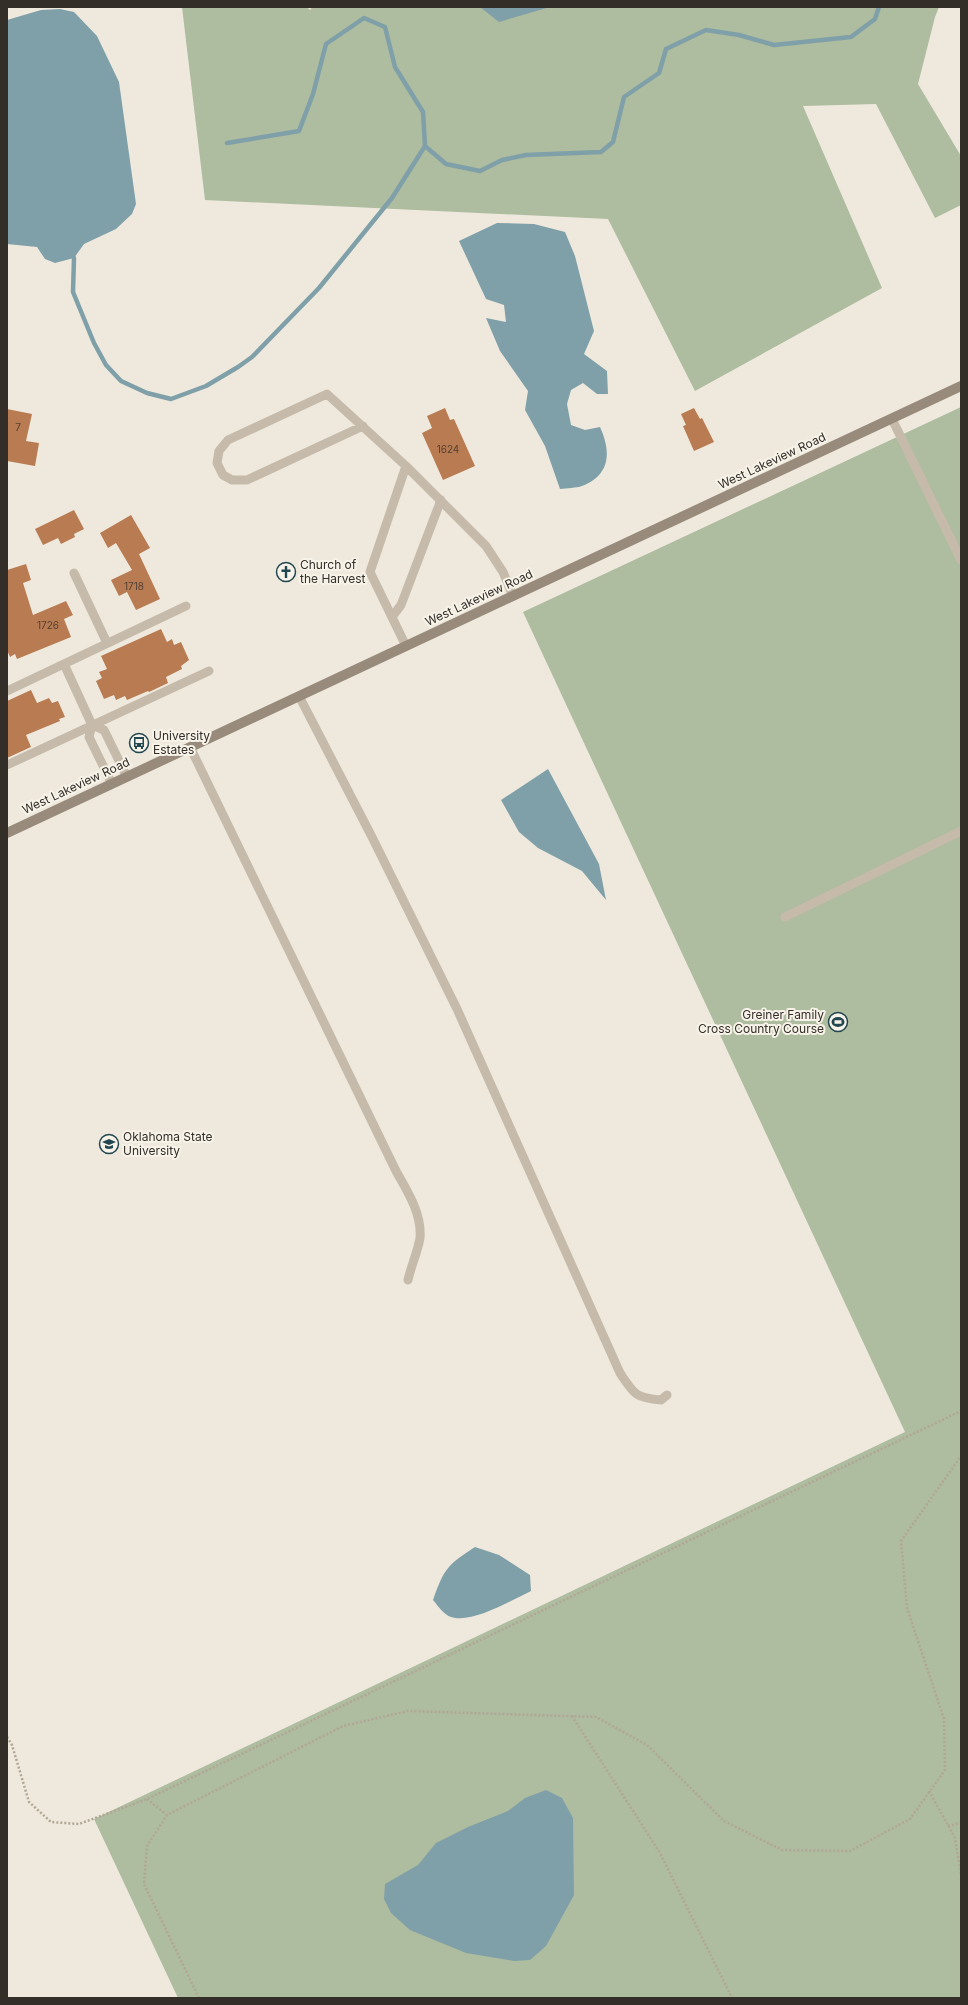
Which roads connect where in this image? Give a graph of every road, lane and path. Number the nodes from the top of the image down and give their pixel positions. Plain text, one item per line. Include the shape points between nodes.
1 (961, 386) edge
2 (892, 419) junction
3 (363, 426) junction
4 (406, 466) junction
5 (441, 500) junction
6 (961, 560) edge
7 (74, 573) dead end
8 (513, 596) junction
9 (186, 606) dead end
10 (392, 618) junction
11 (107, 643) junction
12 (406, 646) junction
13 (64, 664) junction
14 (209, 671) dead end
15 (7, 690) edge
16 (299, 696) junction
17 (92, 725) junction
18 (190, 747) junction
19 (7, 764) edge
20 (127, 777) junction
21 (112, 784) junction
22 (961, 831) edge
23 (7, 833) edge
24 (785, 917) dead end
25 (408, 1280) dead end
26 (667, 1395) dead end
27 (961, 1411) edge
28 (961, 1456) edge
29 (572, 1716) junction
30 (7, 1737) edge
31 (929, 1792) junction
32 (147, 1799) junction
33 (167, 1815) junction
34 (961, 1823) edge
35 (948, 1826) junction
36 (961, 1874) edge
37 (199, 1998) edge
38 (732, 1998) edge

1 - 2 main road, West Lakeview Road
2 - 6 lane
2 - 8 main road, West Lakeview Road
3 - 3 lane via 327,394 228,440 219,451 217,464 223,475 232,480 247,480
3 - 4 lane
4 - 5 lane
4 - 10 lane via 370,572
5 - 8 lane via 486,546 504,572
5 - 10 lane via 400,605
7 - 11 lane
8 - 12 main road, West Lakeview Road
9 - 11 lane
10 - 12 lane
11 - 13 lane
12 - 16 main road, West Lakeview Road
13 - 15 lane
13 - 17 lane
14 - 17 lane
16 - 18 main road, West Lakeview Road
16 - 26 lane via 457,1009 620,1373 633,1392 644,1399 661,1400
17 - 19 lane
17 - 20 lane via 104,730
17 - 21 lane via 90,737
18 - 20 main road, West Lakeview Road
18 - 25 lane via 392,1164 411,1198 419,1221 420,1238
20 - 21 main road, West Lakeview Road
21 - 23 main road, West Lakeview Road
22 - 24 lane
27 - 32 path
28 - 31 path via 901,1540 907,1608 944,1719 945,1770
29 - 31 path via 596,1717 647,1745 724,1821 782,1850 850,1851 910,1819
29 - 33 path via 408,1711 343,1726
29 - 38 path via 660,1853
30 - 32 path via 12,1745 29,1802 51,1822 79,1824
31 - 35 path
32 - 33 path
33 - 37 path via 147,1846 144,1884
34 - 35 path
35 - 36 path via 954,1838

